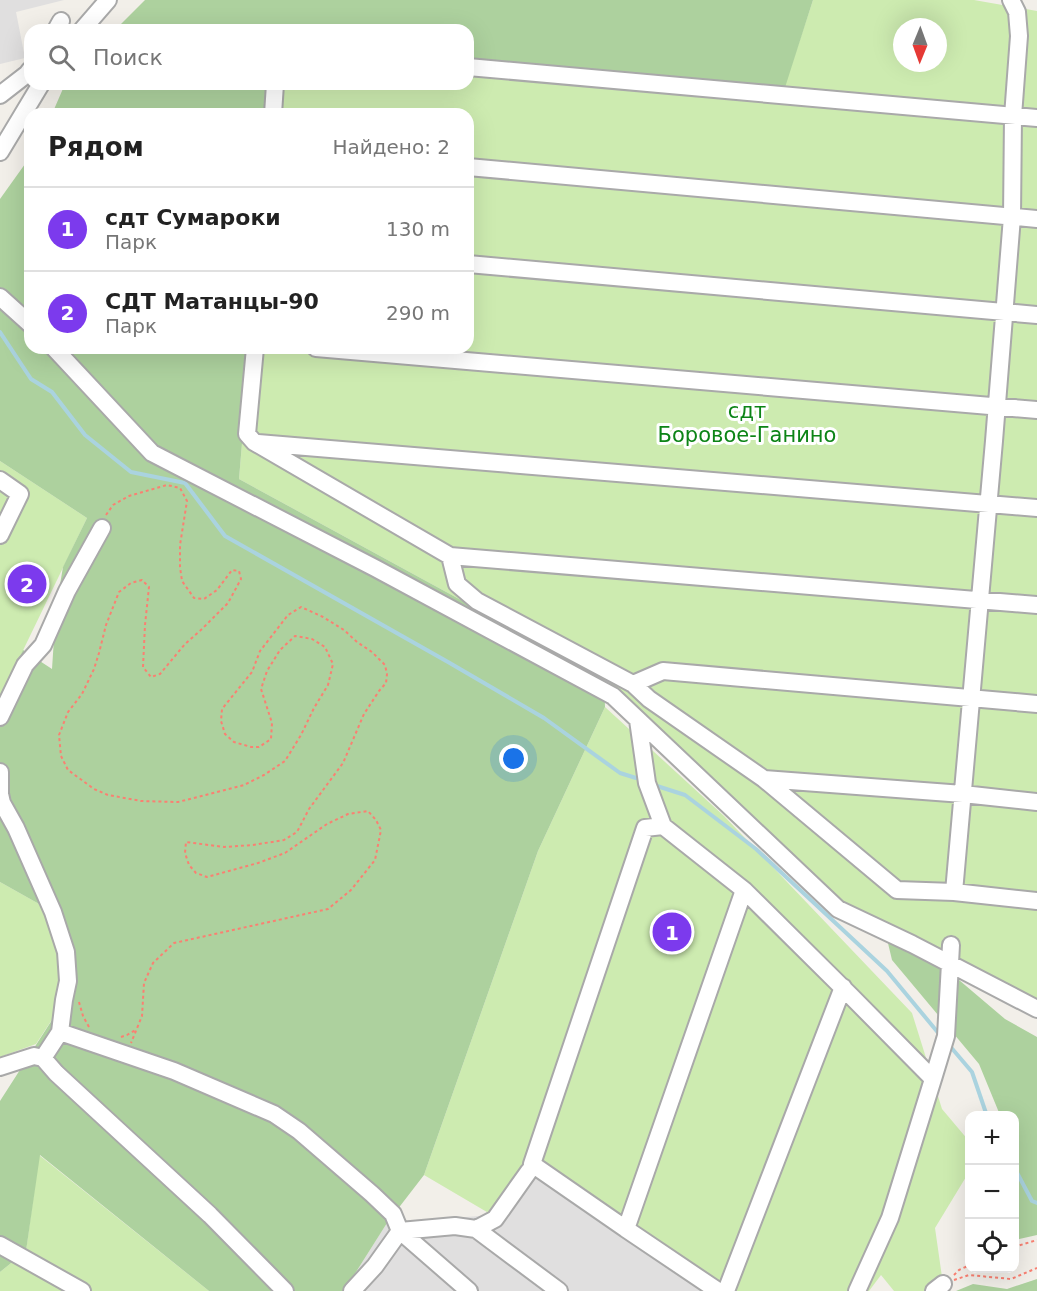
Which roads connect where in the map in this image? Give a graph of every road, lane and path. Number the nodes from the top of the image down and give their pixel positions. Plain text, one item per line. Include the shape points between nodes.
1 (108, 0) edge
2 (1011, 0) edge
3 (87, 24) edge
4 (474, 68) edge
5 (24, 76) edge
6 (37, 90) edge
7 (275, 90) edge
8 (0, 95) edge
9 (27, 108) edge
10 (273, 108) edge
11 (24, 112) edge
12 (1012, 116) junction
13 (1037, 118) edge
14 (0, 152) edge
15 (474, 168) edge
16 (1012, 217) junction
17 (1037, 219) edge
18 (474, 265) edge
19 (0, 297) edge
20 (1004, 312) junction
21 (1037, 315) edge
22 (24, 319) edge
23 (60, 354) edge
24 (254, 354) edge
25 (385, 354) edge
26 (997, 407) junction
27 (1037, 410) edge
28 (254, 442) junction
29 (0, 480) edge
30 (988, 504) junction
31 (1037, 508) edge
32 (102, 528) joint
33 (0, 535) edge
34 (450, 556) junction
35 (980, 600) junction
36 (1037, 605) edge
37 (633, 684) junction
38 (971, 698) junction
39 (1037, 704) edge
40 (0, 717) edge
41 (638, 720) junction
42 (0, 772) edge
43 (764, 779) junction
44 (963, 794) junction
45 (1037, 802) edge
46 (663, 826) junction
47 (744, 890) junction
48 (954, 892) junction
49 (1037, 900) edge
50 (951, 945) dead end
51 (950, 964) junction
52 (843, 987) junction
53 (78, 1000) dead end
54 (1037, 1009) edge
55 (138, 1028) junction
56 (90, 1029) dead end
57 (60, 1032) junction
58 (118, 1038) dead end
59 (126, 1054) junction
60 (43, 1058) junction
61 (0, 1067) edge
62 (933, 1079) junction
63 (529, 1171) dead end
64 (476, 1229) junction
65 (626, 1229) junction
66 (400, 1231) junction
67 (1037, 1240) edge
68 (0, 1245) edge
69 (1019, 1245) edge
70 (965, 1267) edge
71 (1037, 1268) edge
72 (939, 1287) edge
73 (82, 1291) edge
74 (285, 1291) edge
75 (352, 1291) edge
76 (469, 1291) edge
77 (559, 1291) edge
78 (718, 1291) edge
79 (726, 1291) edge
80 (857, 1291) edge

1 - 3 street
2 - 12 street via 1017,12 1019,36
4 - 12 street
5 - 8 street
6 - 9 street
7 - 10 street
11 - 14 street
12 - 13 street
12 - 16 street
15 - 16 street
16 - 17 street
16 - 20 street
18 - 20 street
19 - 22 street
20 - 21 street
20 - 26 street
23 - 41 street via 152,453 613,696
24 - 28 street via 247,434
25 - 26 street
26 - 27 street
26 - 30 street
28 - 30 street
28 - 34 street
29 - 33 street via 20,494
30 - 31 street
30 - 35 street
32 - 40 street via 43,645 25,665
32 - 55 path via 113,505 129,496 167,485 180,488 187,501 180,545 182,581 194,598 204,599 217,590 232,570 239,571 241,579 228,603 160,674 151,677 143,667 149,587 142,580 119,592 94,669 59,735 61,756 68,770 94,789 141,801 178,802 244,785 285,761 328,685 333,664 325,647 312,639 295,636 280,650 261,689 272,723 271,739 259,747 234,742 225,734 222,709 252,672 260,651 280,624 301,607 344,630 379,658 387,674 386,684 364,714 343,764 297,832 284,840 253,845 186,842 185,853 196,873 207,877 285,853 327,824 348,814 368,811 381,830 375,860 351,890 328,909 174,943 153,963 144,983
34 - 35 street
34 - 37 street via 457,584 477,601
35 - 36 street
35 - 38 street
37 - 38 street via 663,671
37 - 43 street
38 - 39 street
38 - 44 street
41 - 46 street via 647,783
41 - 51 street via 837,909
42 - 57 street via 2,803 53,912 66,952 68,981
43 - 44 street
43 - 48 street via 897,890
44 - 45 street
44 - 48 street
46 - 47 street
46 - 65 street via 645,828 532,1164
47 - 52 street
47 - 65 street
48 - 49 street
50 - 51 street
51 - 54 street
51 - 62 street via 946,1036
52 - 62 street
52 - 79 street
53 - 56 path
55 - 58 path
55 - 59 path
57 - 59 street
57 - 60 street
59 - 66 street via 274,1114 372,1194 393,1214
60 - 61 street via 34,1056
60 - 74 street
62 - 80 street via 890,1218
63 - 64 street via 495,1220
64 - 66 street via 455,1226
64 - 77 street
65 - 78 street
66 - 75 street
66 - 76 street
67 - 69 path
68 - 73 street
70 - 72 path
71 - 72 path via 1011,1279 969,1275

